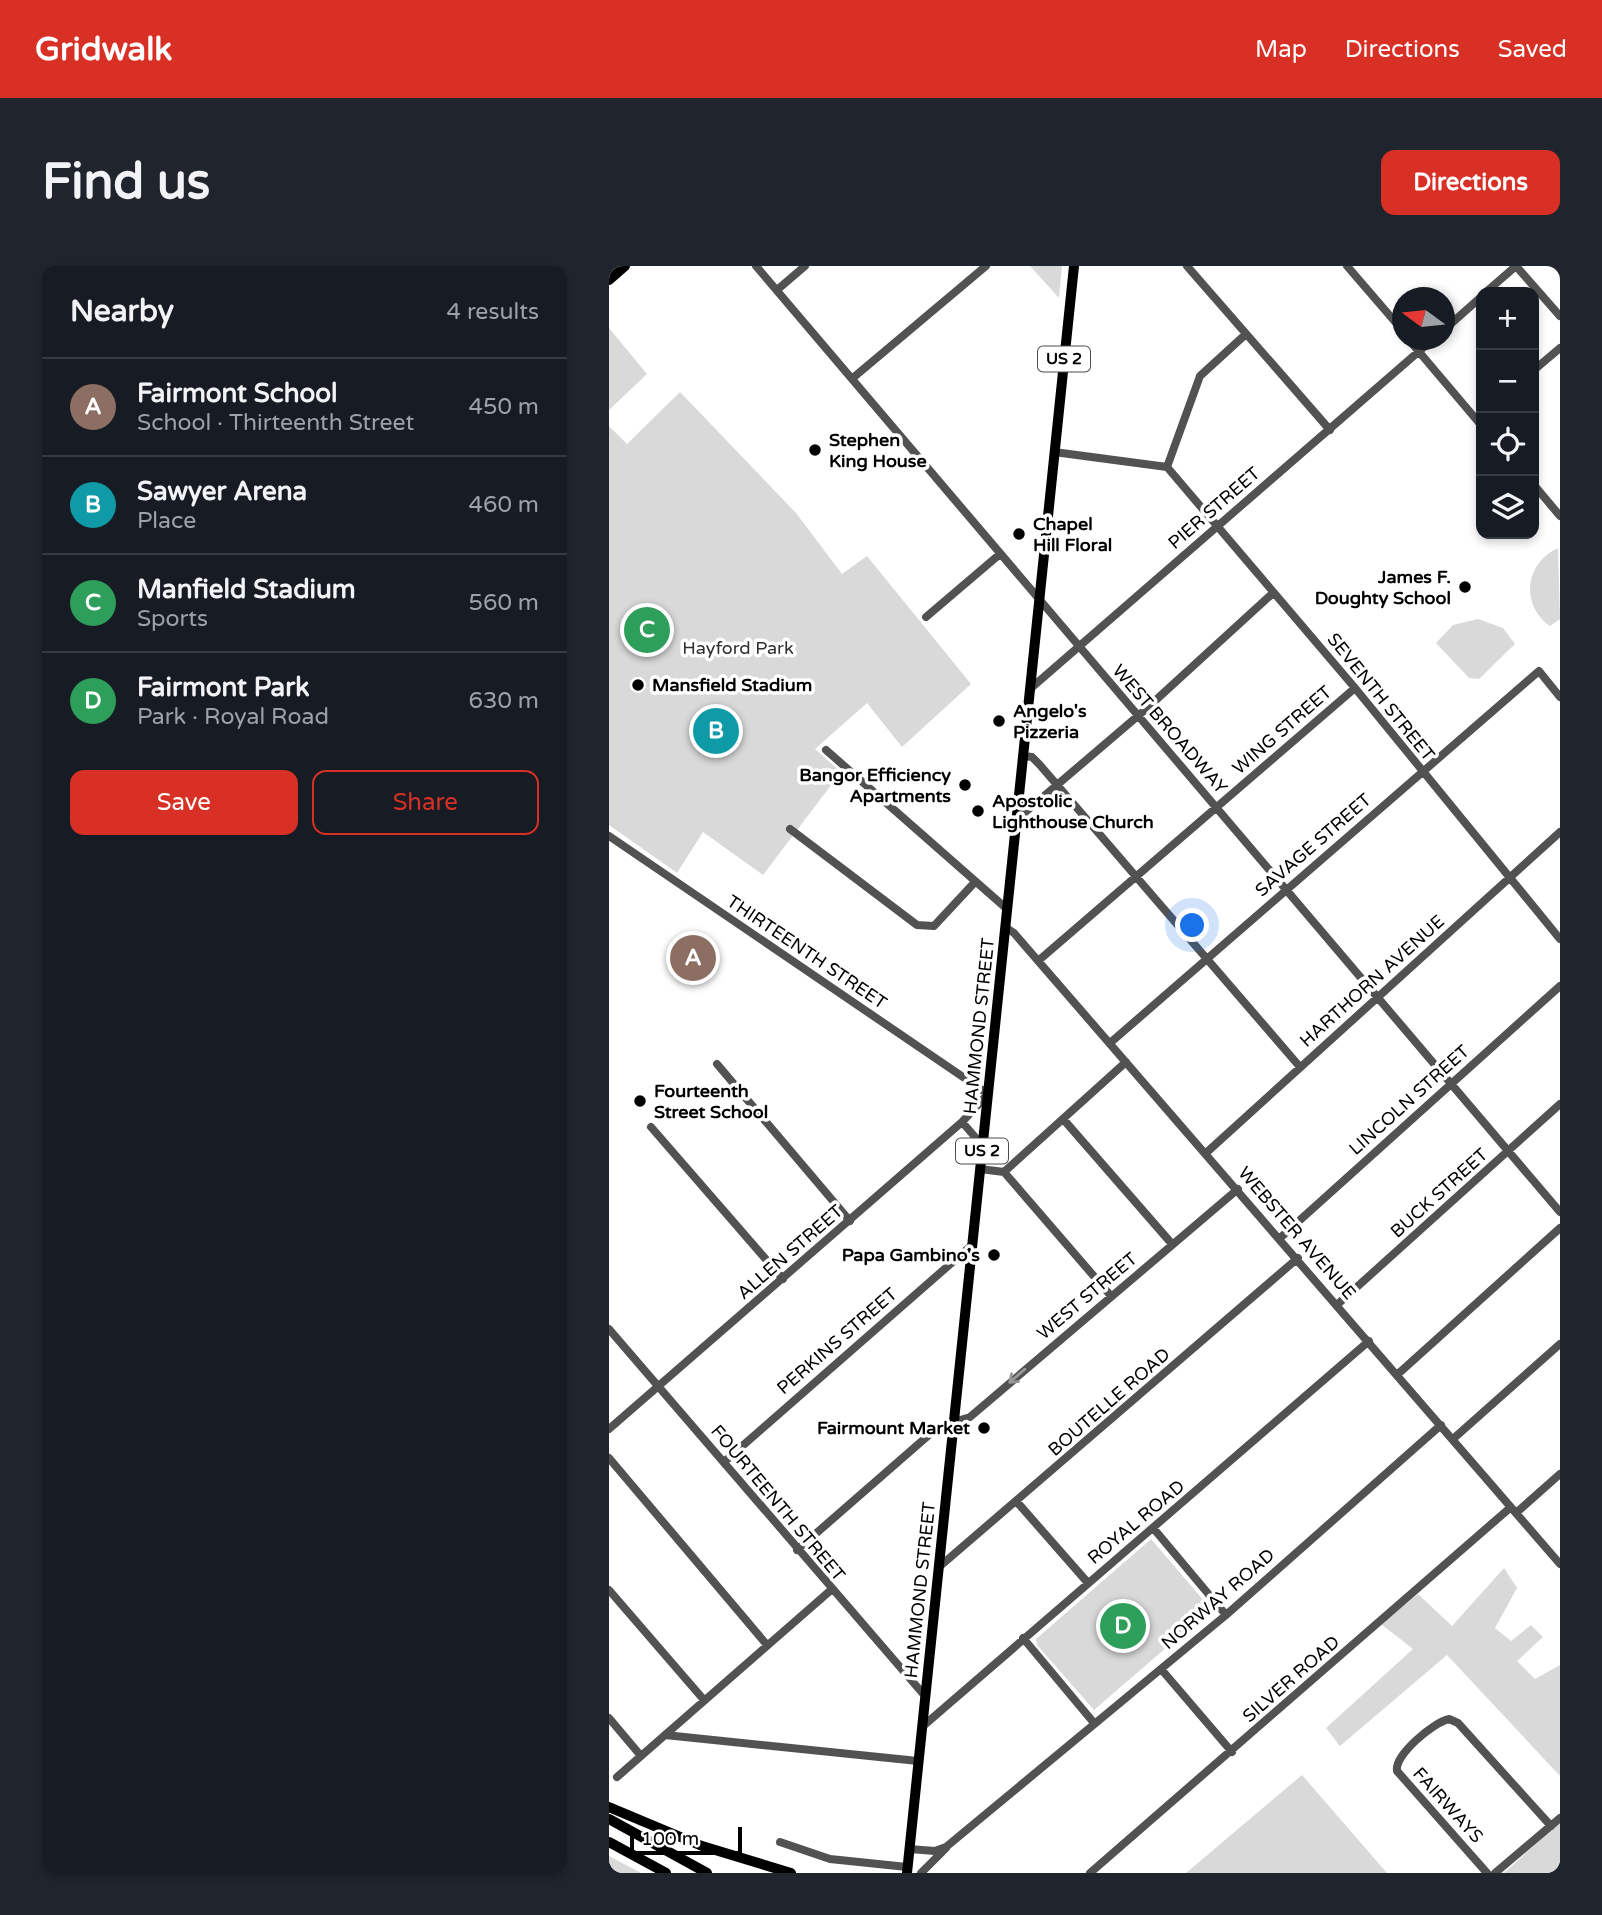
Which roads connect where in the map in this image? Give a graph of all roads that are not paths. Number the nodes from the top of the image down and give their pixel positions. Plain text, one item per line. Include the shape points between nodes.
1 (625, 266) edge
2 (756, 266) edge
3 (805, 266) edge
4 (986, 266) edge
5 (1074, 266) edge
6 (1187, 266) edge
7 (1347, 266) edge
8 (1516, 266) edge
9 (609, 280) edge
10 (1492, 287) edge
11 (777, 290) junction
12 (1476, 301) edge
13 (1560, 316) edge
14 (1392, 319) edge
15 (1455, 319) edge
16 (1246, 334) junction
17 (1560, 348) edge
18 (1419, 351) joint
19 (1539, 366) edge
20 (854, 377) junction
21 (1476, 415) edge
22 (1330, 430) junction
23 (1055, 452) junction
24 (1167, 467) junction
25 (1539, 491) edge
26 (1559, 499) edge
27 (1551, 505) junction
28 (1560, 516) edge
29 (1216, 526) junction
30 (1000, 554) junction
31 (1273, 593) junction
32 (1039, 602) junction
33 (926, 617) dead end
34 (1078, 646) junction
35 (1355, 688) junction
36 (1030, 689) junction
37 (1560, 697) edge
38 (1138, 716) junction
39 (826, 750) dead end
40 (1023, 756) junction
41 (1421, 771) junction
42 (1057, 786) junction
43 (1217, 808) junction
44 (1016, 820) junction
45 (790, 829) dead end
46 (1560, 832) edge
47 (609, 836) edge
48 (1134, 877) junction
49 (1509, 877) junction
50 (975, 882) junction
51 (1286, 890) junction
52 (1007, 909) junction
53 (1005, 927) junction
54 (1560, 939) edge
55 (1206, 959) junction
56 (1038, 961) junction
57 (1560, 986) edge
58 (1376, 998) junction
59 (1110, 1043) junction
60 (1126, 1062) junction
61 (717, 1064) dead end
62 (1300, 1068) junction
63 (1450, 1086) junction
64 (988, 1094) junction
65 (1560, 1104) edge
66 (1064, 1121) junction
67 (963, 1122) junction
68 (651, 1127) dead end
69 (982, 1146) junction
70 (1507, 1152) junction
71 (1206, 1153) junction
72 (980, 1169) junction
73 (1004, 1172) junction
74 (1238, 1189) junction
75 (1560, 1212) edge
76 (850, 1221) junction
77 (1560, 1228) edge
78 (1280, 1238) junction
79 (1172, 1244) junction
80 (972, 1245) junction
81 (1298, 1258) junction
82 (783, 1279) junction
83 (1111, 1296) junction
84 (1338, 1304) junction
85 (609, 1329) edge
86 (1369, 1341) junction
87 (1560, 1344) edge
88 (1398, 1374) junction
89 (659, 1386) junction
90 (954, 1421) junction
91 (1441, 1424) junction
92 (609, 1429) edge
93 (1453, 1439) junction
94 (609, 1458) edge
95 (724, 1462) junction
96 (1560, 1474) edge
97 (1017, 1502) junction
98 (1514, 1510) junction
99 (1153, 1529) junction
100 (797, 1550) junction
101 (1560, 1564) edge
102 (939, 1567) junction
103 (1088, 1583) junction
104 (609, 1590) edge
105 (831, 1590) junction
106 (1226, 1615) junction
107 (1023, 1638) junction
108 (767, 1645) junction
109 (1161, 1670) junction
110 (925, 1696) junction
111 (704, 1700) junction
112 (609, 1718) edge
113 (1094, 1723) junction
114 (922, 1727) junction
115 (665, 1735) junction
116 (1233, 1752) junction
117 (641, 1756) junction
118 (918, 1761) junction
119 (617, 1777) dead end
120 (609, 1807) edge
121 (1560, 1818) edge
122 (609, 1819) edge
123 (1551, 1826) junction
124 (610, 1842) edge
125 (780, 1842) dead end
126 (946, 1847) junction
127 (909, 1849) junction
128 (907, 1870) edge
129 (653, 1873) edge
130 (666, 1873) edge
131 (707, 1873) edge
132 (791, 1873) edge
133 (921, 1873) edge
134 (1090, 1873) edge
135 (1487, 1873) edge
136 (1495, 1873) edge

1 - 9 main road
2 - 11 street, WEST BROADWAY
3 - 11 street
4 - 20 street
5 - 23 main road, HAMMOND STREET / US 2
6 - 16 street
7 - 14 street
8 - 10 street
8 - 13 street
11 - 20 street, WEST BROADWAY
12 - 15 street
16 - 22 street
16 - 24 street via 1200,376
17 - 19 street
18 - 21 street
18 - 22 street, PIER STREET
20 - 30 street, WEST BROADWAY
22 - 29 street, PIER STREET
23 - 24 street
23 - 32 main road, HAMMOND STREET / US 2
24 - 29 street, SEVENTH STREET
25 - 27 street
26 - 27 street
27 - 28 street
29 - 31 street, SEVENTH STREET
29 - 34 street, PIER STREET
30 - 32 street, WEST BROADWAY
30 - 33 street
31 - 35 street, SEVENTH STREET
31 - 38 street
32 - 34 street, WEST BROADWAY
32 - 36 main road, HAMMOND STREET / US 2
34 - 36 street, PIER STREET
34 - 38 street, WEST BROADWAY
35 - 41 street, SEVENTH STREET
35 - 43 street, WING STREET
36 - 40 main road, HAMMOND STREET / US 2
37 - 41 street, SAVAGE STREET via 1539,671
38 - 42 street
38 - 43 street, WEST BROADWAY
39 - 50 street
40 - 42 street via 1032,757
40 - 44 main road, HAMMOND STREET / US 2
41 - 49 street, SEVENTH STREET
41 - 51 street, SAVAGE STREET
42 - 44 street
42 - 48 street
43 - 48 street, WING STREET
43 - 51 street, WEST BROADWAY
44 - 52 main road, HAMMOND STREET / US 2
45 - 50 street via 916,925 934,926
46 - 49 street, HARTHORN AVENUE
47 - 64 street, THIRTEENTH STREET
48 - 55 street
48 - 56 street, WING STREET
49 - 54 street, SEVENTH STREET
49 - 58 street, HARTHORN AVENUE
50 - 52 street
51 - 55 street, SAVAGE STREET
51 - 58 street, WEST BROADWAY
52 - 53 main road, HAMMOND STREET / US 2
53 - 56 street, WEBSTER AVENUE
53 - 64 main road, HAMMOND STREET / US 2
55 - 59 street, SAVAGE STREET
55 - 62 street
56 - 59 street, WEBSTER AVENUE
57 - 63 street, LINCOLN STREET
58 - 62 street, HARTHORN AVENUE
58 - 63 street, WEST BROADWAY
59 - 60 street, WEBSTER AVENUE
60 - 66 street
60 - 71 street, WEBSTER AVENUE
61 - 76 street
62 - 71 street, HARTHORN AVENUE
63 - 70 street, WEST BROADWAY
63 - 78 street, LINCOLN STREET
64 - 67 street, ALLEN STREET
64 - 69 main road, HAMMOND STREET / US 2
65 - 70 street, BUCK STREET
66 - 73 street
66 - 79 street
67 - 69 street
67 - 76 street, ALLEN STREET
68 - 82 street
69 - 72 main road, HAMMOND STREET / US 2
70 - 75 street, WEST BROADWAY
70 - 84 street, BUCK STREET
71 - 74 street, WEBSTER AVENUE
72 - 73 street
72 - 80 main road, HAMMOND STREET / US 2
73 - 83 street
74 - 78 street, WEBSTER AVENUE
74 - 79 street, WEST STREET
76 - 82 street, ALLEN STREET
77 - 88 street
78 - 81 street, WEBSTER AVENUE
79 - 83 street, WEST STREET
80 - 90 main road, HAMMOND STREET / US 2
80 - 95 street, PERKINS STREET
81 - 84 street, WEBSTER AVENUE
81 - 97 street, BOUTELLE ROAD
82 - 89 street, ALLEN STREET
83 -> 90 street, WEST STREET via 970,1417
84 - 86 street, WEBSTER AVENUE
85 - 89 street, FOURTEENTH STREET
86 - 88 street, WEBSTER AVENUE
86 - 99 street, ROYAL ROAD
87 - 93 street
88 - 91 street, WEBSTER AVENUE
89 - 92 street, ALLEN STREET
89 - 95 street, FOURTEENTH STREET
90 - 100 street, WEST STREET via 938,1427
90 - 102 main road, HAMMOND STREET / US 2
91 - 93 street, WEBSTER AVENUE
91 - 106 street, NORWAY ROAD
93 - 98 street, WEBSTER AVENUE
94 - 108 street
95 - 100 street, FOURTEENTH STREET
96 - 98 street, SILVER ROAD
97 - 102 street, BOUTELLE ROAD
97 - 103 street
98 - 101 street, WEBSTER AVENUE
98 - 116 street, SILVER ROAD
99 - 103 street, ROYAL ROAD
99 - 106 street
100 - 105 street, FOURTEENTH STREET
102 - 110 main road, HAMMOND STREET / US 2
103 - 107 street, ROYAL ROAD
104 - 111 street
105 - 108 street
105 - 110 street, FOURTEENTH STREET
106 - 109 street, NORWAY ROAD
107 - 113 street
107 - 114 street, ROYAL ROAD
108 - 111 street
109 - 113 street, NORWAY ROAD
109 - 116 street
110 - 114 main road, HAMMOND STREET / US 2
111 - 115 street
112 - 117 street
113 - 126 street, NORWAY ROAD
114 - 118 main road, HAMMOND STREET / US 2
115 - 117 street
115 - 118 street
116 - 134 street, SILVER ROAD
117 - 119 street
118 - 127 main road, HAMMOND STREET / US 2
120 - 132 highway via 702,1846
121 - 123 street
122 - 131 highway
123 - 135 street, FAIRWAYS via 1458,1723 1449,1719 1439,1722 1401,1755 1397,1771
123 - 136 street
124 - 129 highway
124 - 130 highway
125 - 128 street via 829,1859
126 - 127 street via 933,1852
126 - 133 street, NORWAY ROAD
127 - 128 main road, HAMMOND STREET / US 2

